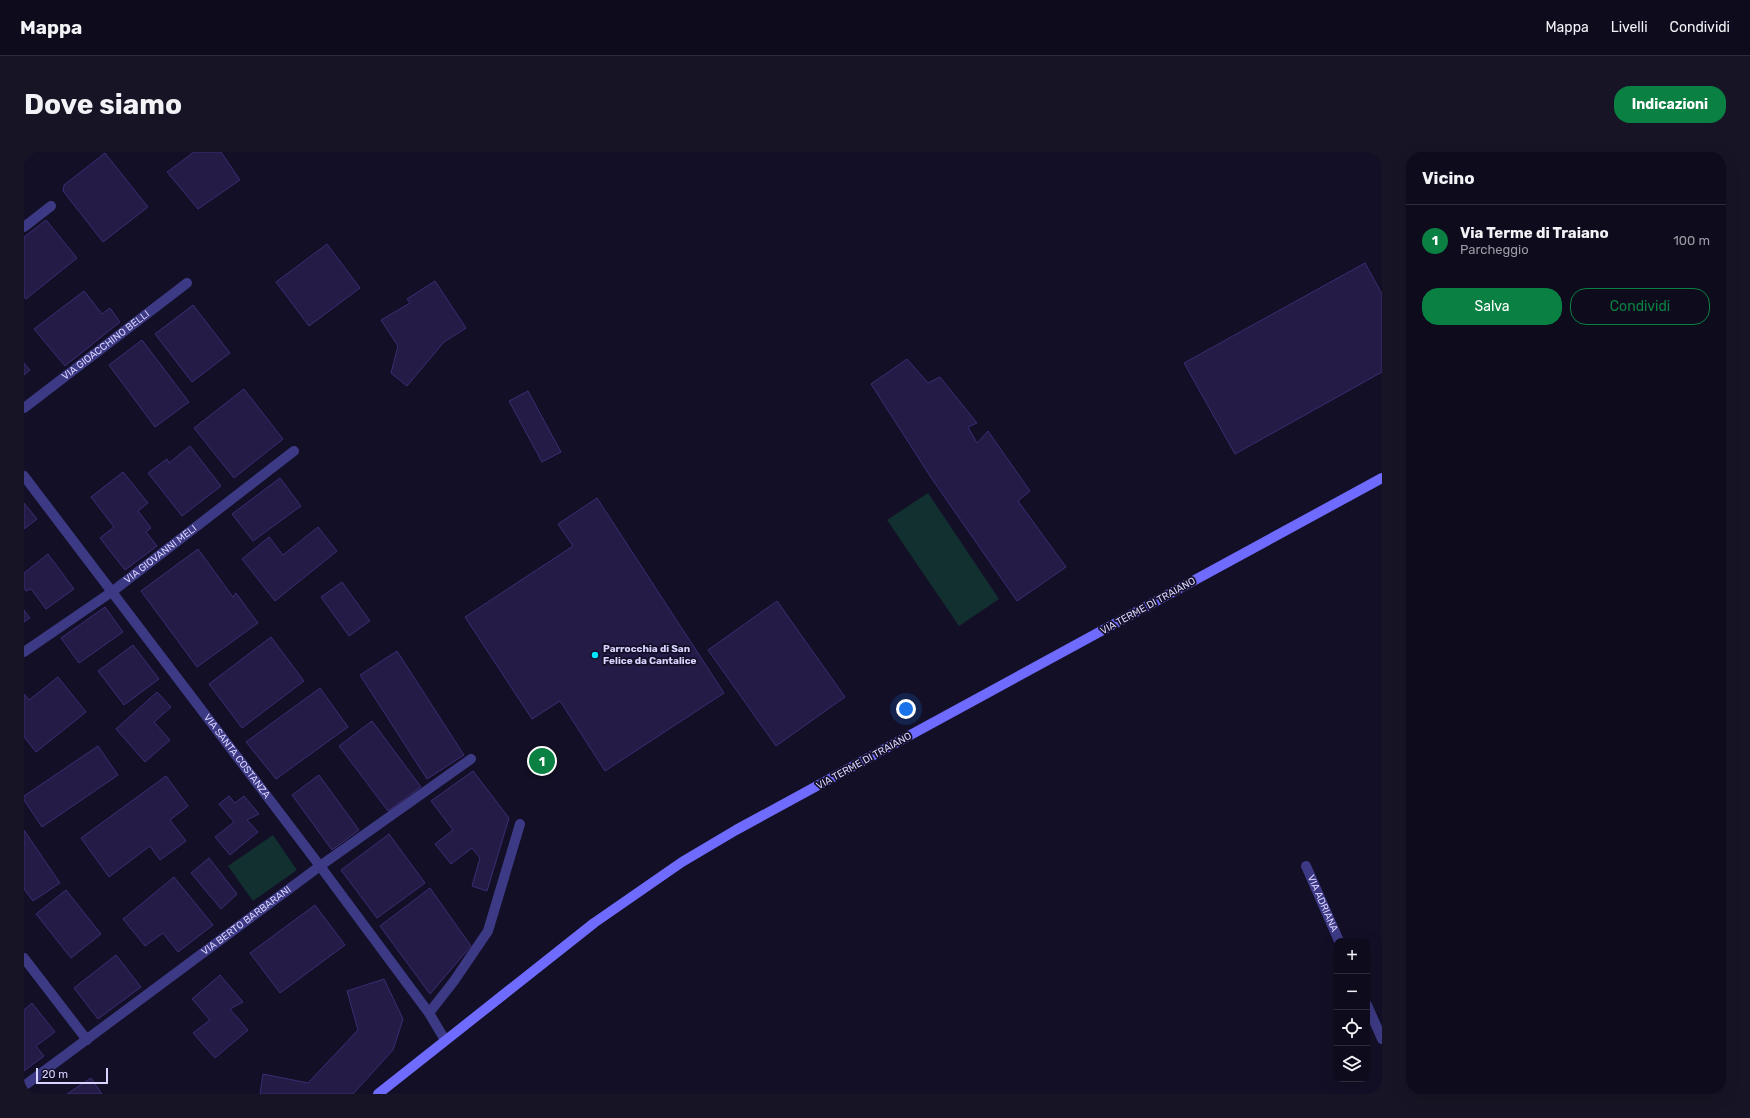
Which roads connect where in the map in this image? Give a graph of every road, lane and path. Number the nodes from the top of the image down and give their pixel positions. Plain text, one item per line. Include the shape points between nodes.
1 (51, 206) dead end
2 (24, 227) edge
3 (187, 283) dead end
4 (24, 408) edge
5 (294, 451) dead end
6 (24, 476) edge
7 (1382, 478) edge
8 (113, 591) junction
9 (24, 652) edge
10 (472, 759) dead end
11 (520, 824) dead end
12 (320, 866) junction
13 (1306, 866) dead end
14 (1338, 938) edge
15 (24, 958) edge
16 (1369, 1010) edge
17 (429, 1013) junction
18 (1382, 1039) edge
19 (87, 1040) junction
20 (445, 1040) junction
21 (24, 1086) edge
22 (378, 1094) edge

1 - 2 street
3 - 4 street, VIA GIOACCHINO BELLI
5 - 8 street, VIA GIOVANNI MELI
6 - 8 street, VIA SANTA COSTANZA
7 - 20 main road, VIA TERME DI TRAIANO via 736,830 682,862 594,923
8 - 9 street, VIA GIOVANNI MELI
8 - 12 street, VIA SANTA COSTANZA
10 - 12 street, VIA BERTO BARBARANI
11 - 17 street via 488,931
12 - 17 street, VIA SANTA COSTANZA
12 - 19 street, VIA BERTO BARBARANI
13 - 14 street, VIA ADRIANA
15 - 19 street
16 - 18 street
17 - 20 street, VIA SANTA COSTANZA
19 - 21 street, VIA BERTO BARBARANI
20 - 22 main road, VIA TERME DI TRAIANO

